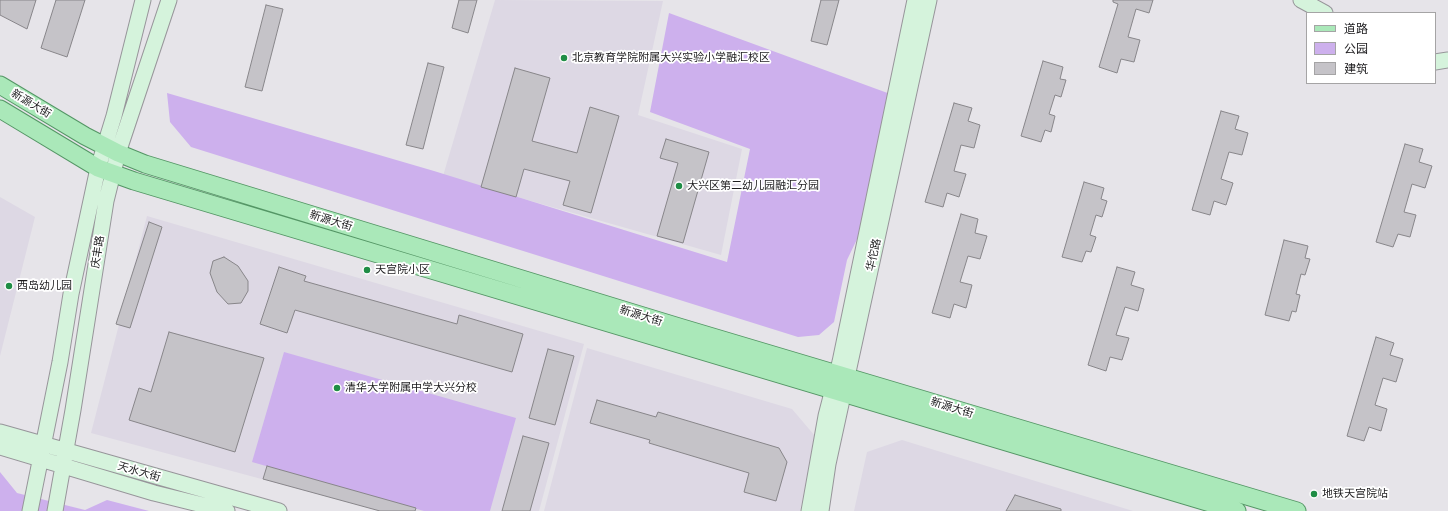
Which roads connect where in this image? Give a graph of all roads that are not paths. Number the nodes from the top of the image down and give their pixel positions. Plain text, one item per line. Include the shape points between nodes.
1 (143, 0) edge
2 (169, 0) edge
3 (915, 0) edge
4 (929, 0) edge
5 (1301, 0) edge
6 (1323, 12) edge
7 (1448, 60) edge
8 (1436, 62) edge
9 (0, 85) edge
10 (0, 109) edge
11 (111, 150) junction
12 (105, 171) junction
13 (840, 384) junction
14 (0, 432) edge
15 (0, 447) edge
16 (42, 451) junction
17 (65, 452) junction
18 (63, 466) junction
19 (31, 508) edge
20 (55, 509) edge
21 (227, 511) edge
22 (279, 511) edge
23 (809, 511) edge
24 (821, 511) edge
25 (1237, 511) edge
26 (1297, 511) edge

1 - 11 main road, 庆丰路
2 - 11 main road, 庆丰路
3 - 13 main road, 华佗路
4 - 13 main road, 华佗路
5 - 6 main road
7 - 8 main road
9 - 11 main road, 新源大街
10 - 12 main road, 新源大街
11 - 12 main road, 庆丰路
11 - 13 main road, 新源大街 via 152,166
12 - 13 main road, 新源大街
12 - 16 main road, 庆丰路 via 71,294
12 - 17 main road, 庆丰路 via 106,201
13 - 23 main road, 华佗路 via 826,416
13 - 24 main road, 华佗路
13 - 25 main road, 新源大街
13 - 26 main road, 新源大街
14 - 16 main road, 天水大街
15 - 16 main road, 天水大街
16 - 17 main road, 天水大街
16 - 18 main road, 天水大街
16 - 19 main road, 庆丰路
17 - 18 main road, 庆丰路
17 - 22 main road, 天水大街
18 - 20 main road, 庆丰路
18 - 21 main road, 天水大街

